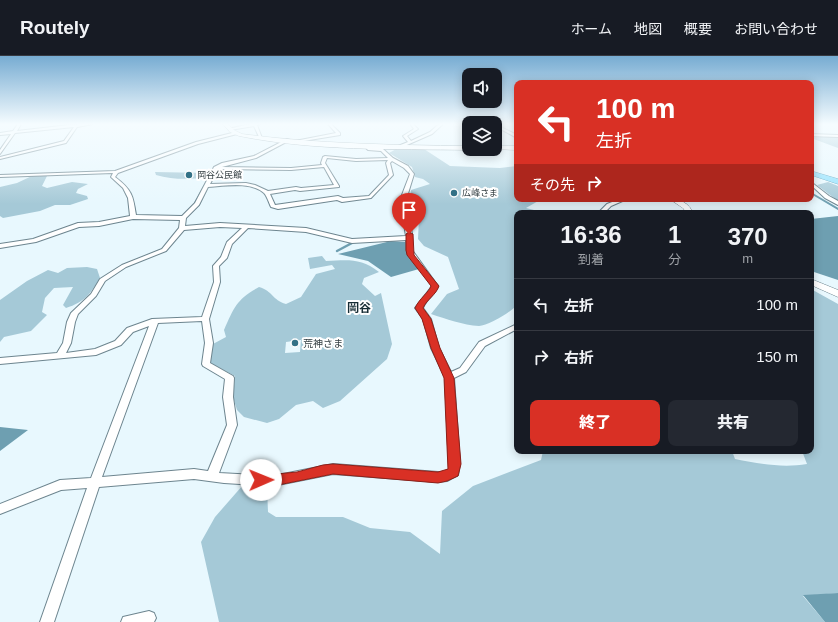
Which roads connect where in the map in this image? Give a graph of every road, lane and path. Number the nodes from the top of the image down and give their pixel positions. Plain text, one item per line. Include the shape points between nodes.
1 (31, 150) edge
2 (176, 150) edge
3 (268, 150) edge
4 (382, 150) edge
5 (0, 158) edge
6 (392, 159) junction
7 (325, 166) junction
8 (216, 168) junction
9 (116, 172) junction
10 (814, 173) edge
11 (0, 176) edge
12 (838, 180) edge
13 (206, 186) junction
14 (814, 186) edge
15 (324, 188) junction
16 (267, 194) junction
17 (338, 198) junction
18 (616, 202) edge
19 (678, 202) edge
20 (838, 202) edge
21 (604, 210) edge
22 (688, 210) edge
23 (133, 217) junction
24 (183, 218) junction
25 (246, 227) junction
26 (182, 229) junction
27 (408, 238) junction
28 (0, 246) edge
29 (814, 283) edge
30 (838, 294) edge
31 (205, 319) junction
32 (155, 322) junction
33 (514, 327) edge
34 (60, 356) junction
35 (0, 361) edge
36 (449, 378) junction
37 (212, 476) junction
38 (95, 481) junction
39 (0, 509) edge
40 (149, 618) dead end
41 (47, 622) edge
42 (128, 622) edge

1 - 5 street
2 - 9 street
3 - 8 street via 255,157
4 - 6 street
6 - 7 street via 356,160 326,157 323,163
6 - 17 street via 388,163 391,176 371,197 342,200
6 - 27 street via 412,174 404,200
7 - 8 street via 291,169
7 - 15 street via 337,186
8 - 13 street
9 - 11 street
9 - 23 street via 113,177 125,187 131,198
10 - 12 highway
13 - 16 street via 244,185 259,187
13 - 24 street via 197,204
14 - 20 street via 827,197
15 - 16 street via 296,188
15 - 17 street
16 - 17 street via 273,206
18 - 21 street
19 - 22 main road
23 - 24 street
23 - 28 street via 74,226 34,241
24 - 26 street
25 - 26 street via 220,225
25 - 27 street via 306,230 352,241
25 - 31 street via 229,243 224,258 216,266 217,282
26 - 34 street via 164,250 129,264 102,280 94,295 75,313 68,343
27 - 36 street via 411,255 435,286 419,308 427,319 435,348
29 - 30 main road
31 - 32 street
31 - 37 street via 209,343 206,364 230,378 228,397 233,420
32 - 34 street via 130,330 118,343 96,352
32 - 38 street
33 - 36 street via 482,344 463,370
34 - 35 street
36 - 37 street via 455,464 454,472 447,476 333,469 273,480
37 - 38 street via 194,474
38 - 39 street via 60,485
38 - 41 street
40 - 42 street

